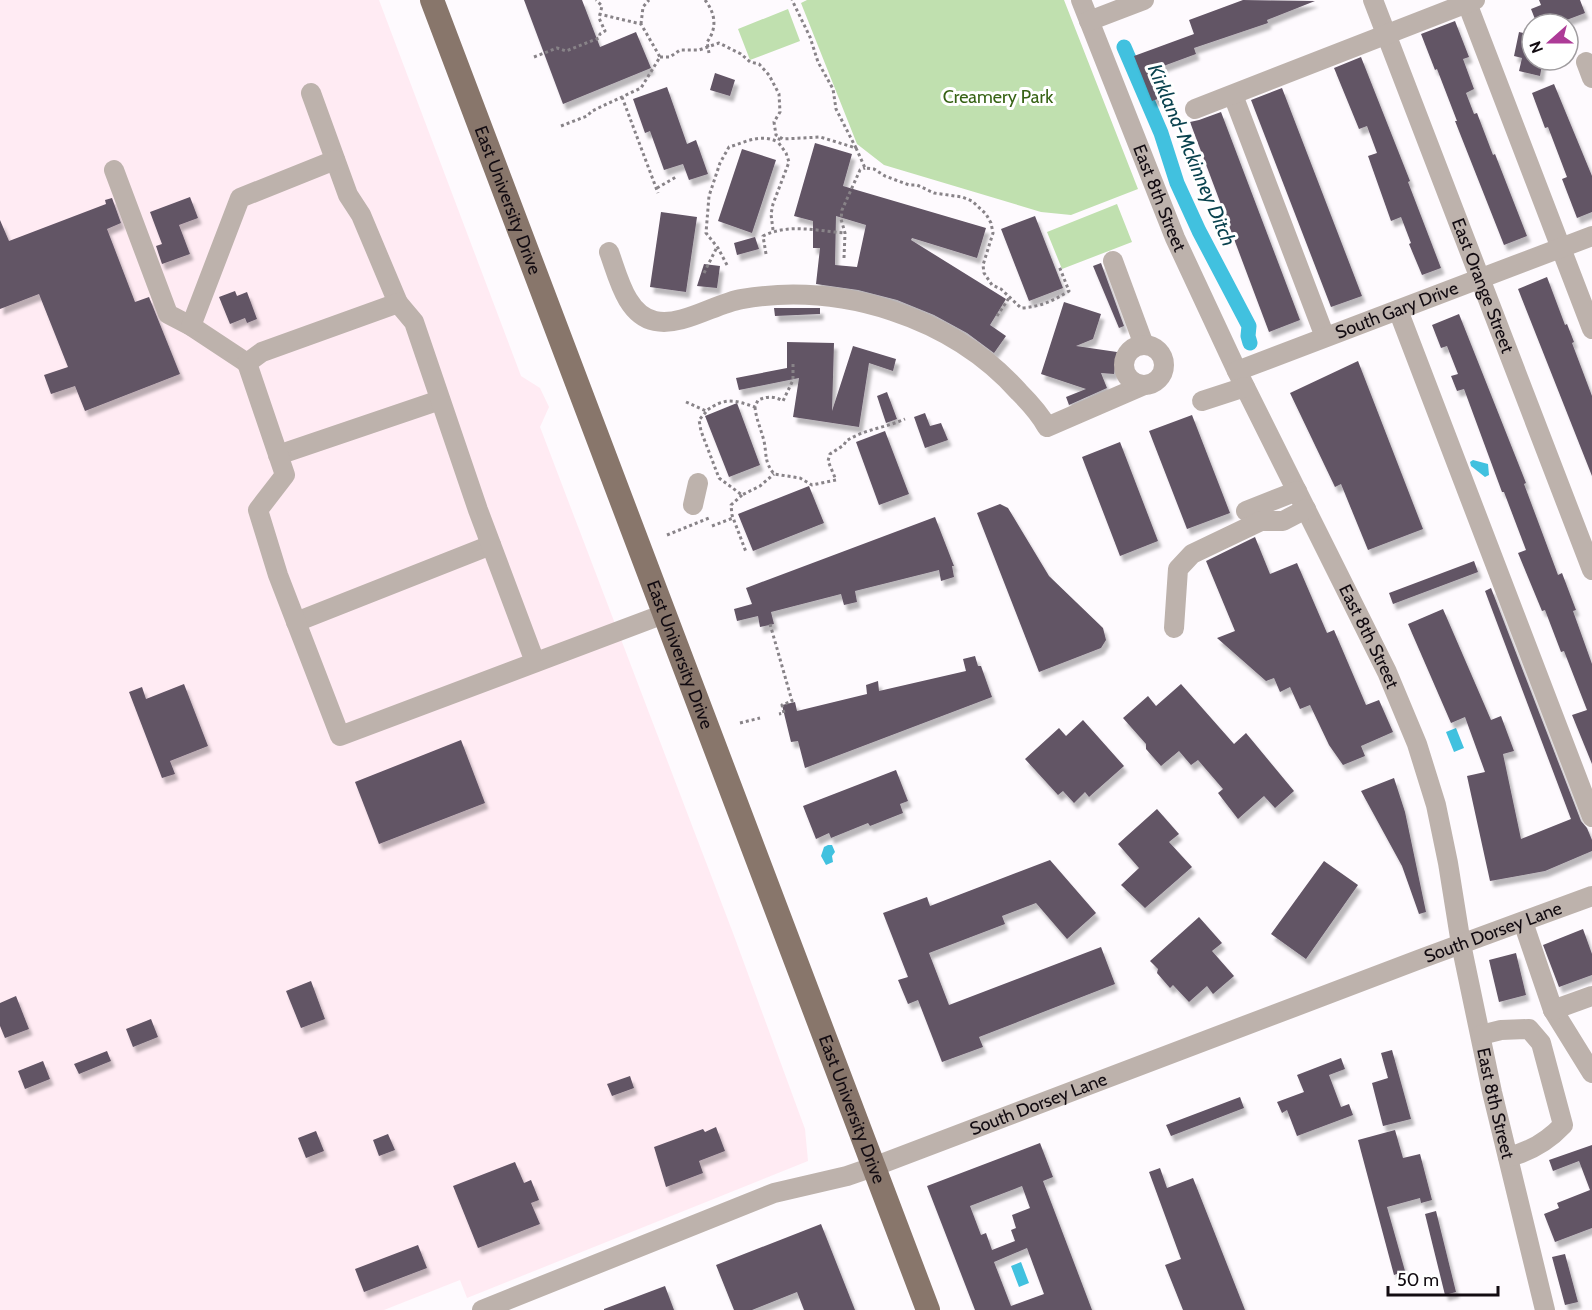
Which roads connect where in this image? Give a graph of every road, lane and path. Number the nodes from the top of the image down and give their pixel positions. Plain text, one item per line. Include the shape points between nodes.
1 (432, 0) edge
2 (597, 0) edge
3 (649, 0) edge
4 (705, 0) edge
5 (792, 0) edge
6 (1081, 0) edge
7 (1144, 0) edge
8 (1373, 0) edge
9 (1471, 2) edge
10 (599, 14) junction
11 (1089, 21) junction
12 (641, 24) junction
13 (1386, 34) junction
14 (707, 47) junction
15 (709, 53) dead end
16 (534, 57) dead end
17 (660, 57) junction
18 (311, 93) dead end
19 (1233, 94) junction
20 (622, 97) junction
21 (1195, 109) dead end
22 (561, 126) dead end
23 (780, 137) junction
24 (778, 142) junction
25 (856, 148) junction
26 (335, 160) junction
27 (865, 168) junction
28 (114, 170) dead end
29 (676, 177) dead end
30 (657, 188) junction
31 (658, 193) dead end
32 (773, 231) junction
33 (845, 233) junction
34 (1592, 236) edge
35 (717, 247) junction
36 (1561, 248) junction
37 (609, 252) dead end
38 (766, 254) dead end
39 (844, 258) dead end
40 (1113, 261) dead end
41 (727, 265) dead end
42 (1059, 266) dead end
43 (704, 273) dead end
44 (1481, 278) junction
45 (1009, 298) junction
46 (398, 303) junction
47 (1398, 310) junction
48 (997, 316) dead end
49 (191, 326) junction
50 (1592, 330) edge
51 (1325, 337) junction
52 (1144, 345) junction
53 (793, 361) dead end
54 (247, 363) junction
55 (1241, 379) junction
56 (1144, 385) junction
57 (440, 400) junction
58 (686, 402) dead end
59 (1202, 402) dead end
60 (755, 406) junction
61 (706, 411) junction
62 (905, 419) dead end
63 (278, 455) junction
64 (774, 474) junction
65 (698, 483) dead end
66 (1297, 491) junction
67 (742, 495) junction
68 (693, 505) dead end
69 (1306, 509) junction
70 (1246, 511) dead end
71 (709, 518) dead end
72 (734, 518) junction
73 (712, 526) dead end
74 (667, 535) dead end
75 (491, 545) junction
76 (746, 552) dead end
77 (1592, 570) edge
78 (664, 614) junction
79 (296, 622) junction
80 (770, 624) dead end
81 (1174, 628) dead end
82 (535, 662) junction
83 (780, 714) dead end
84 (760, 718) dead end
85 (740, 723) dead end
86 (1592, 817) edge
87 (1592, 896) edge
88 (1523, 922) junction
89 (1461, 944) junction
90 (1592, 996) edge
91 (1553, 1010) junction
92 (1480, 1035) junction
93 (1592, 1073) edge
94 (1508, 1157) junction
95 (873, 1167) junction
96 (483, 1309) edge
97 (928, 1310) edge
98 (1545, 1310) edge

1 - 78 main road, East University Drive
2 - 10 path via 602,6
3 - 12 path via 643,7
4 - 14 path via 711,7 715,26
5 - 25 path
6 - 11 street, East 8th Street
7 - 11 street
8 - 13 street, East Orange Street
9 - 13 street
9 - 36 street
10 - 12 path
10 - 16 path via 605,31 599,38 566,51 557,48
11 - 55 street, East 8th Street via 1175,238
12 - 17 path
13 - 19 street
13 - 44 street, East Orange Street
14 - 15 path
14 - 17 path
14 - 23 path via 719,43 759,64 769,75 779,94 780,112 774,122
17 - 20 path via 641,88
18 - 26 street
19 - 21 street
19 - 51 street
20 - 22 path
20 - 30 path
23 - 24 path
23 - 25 path via 820,137
24 - 32 path via 789,162 772,204
24 - 35 path via 759,138 729,147 709,196 706,233
25 - 27 path
26 - 46 street
26 - 49 street via 240,198
27 - 33 path via 860,170 842,210
27 - 45 path via 934,193 972,201 986,214 993,233 984,273
28 - 49 street via 168,314
29 - 30 path
30 - 31 path
32 - 33 path via 794,227
32 - 38 path via 763,236
33 - 39 path
34 - 36 street, South Gary Drive
35 - 41 path
35 - 43 path
36 - 44 street, South Gary Drive
36 - 50 street
37 - 56 street via 628,300 646,318 657,322 686,318 743,298 808,294 873,304 931,326 1000,371 1042,416 1047,427
40 - 52 street
42 - 45 path via 1069,291 1054,301 1021,308
44 - 47 street, South Gary Drive
44 - 77 street, East Orange Street
45 - 48 path
46 - 54 street via 262,352
46 - 57 street via 414,322
47 - 51 street, South Gary Drive
47 - 86 street
49 - 54 street
51 - 55 street, South Gary Drive
52 - 56 street via 1130,350 1124,363 1127,376
52 - 56 street via 1155,347 1165,364 1161,376
53 - 60 path via 792,380 783,401 775,396 766,397
54 - 63 street
55 - 59 street, South Gary Drive
55 - 66 street, East 8th Street
57 - 63 street
57 - 75 street
58 - 61 path
60 - 61 path via 733,399
60 - 64 path via 766,464
61 - 67 path via 699,420 701,431 719,478
62 - 64 path via 858,433 830,454 828,461 836,480 812,485 800,478
63 - 79 street via 285,475 258,510
64 - 67 path
65 - 68 street
66 - 69 street, East 8th Street
66 - 70 street
67 - 72 path via 732,505
69 - 81 street via 1283,521 1261,521 1192,554 1178,569
69 - 89 street, East 8th Street via 1387,672 1417,744 1438,817
71 - 74 path
72 - 73 path
72 - 76 path
75 - 79 street
75 - 82 street
78 - 82 street
78 - 95 main road, East University Drive
79 - 82 street via 340,735
80 - 83 path via 792,701 782,705 784,713
84 - 85 path
87 - 88 street, South Dorsey Lane
88 - 89 street, South Dorsey Lane
88 - 91 street
89 - 92 street, East 8th Street
89 - 95 street, South Dorsey Lane
90 - 91 street
91 - 93 street
92 - 94 street, East 8th Street
92 - 94 street via 1529,1029 1541,1043 1563,1125 1527,1151
94 - 98 street, East 8th Street
95 - 96 street, South Dorsey Lane via 774,1193
95 - 97 main road, East University Drive

